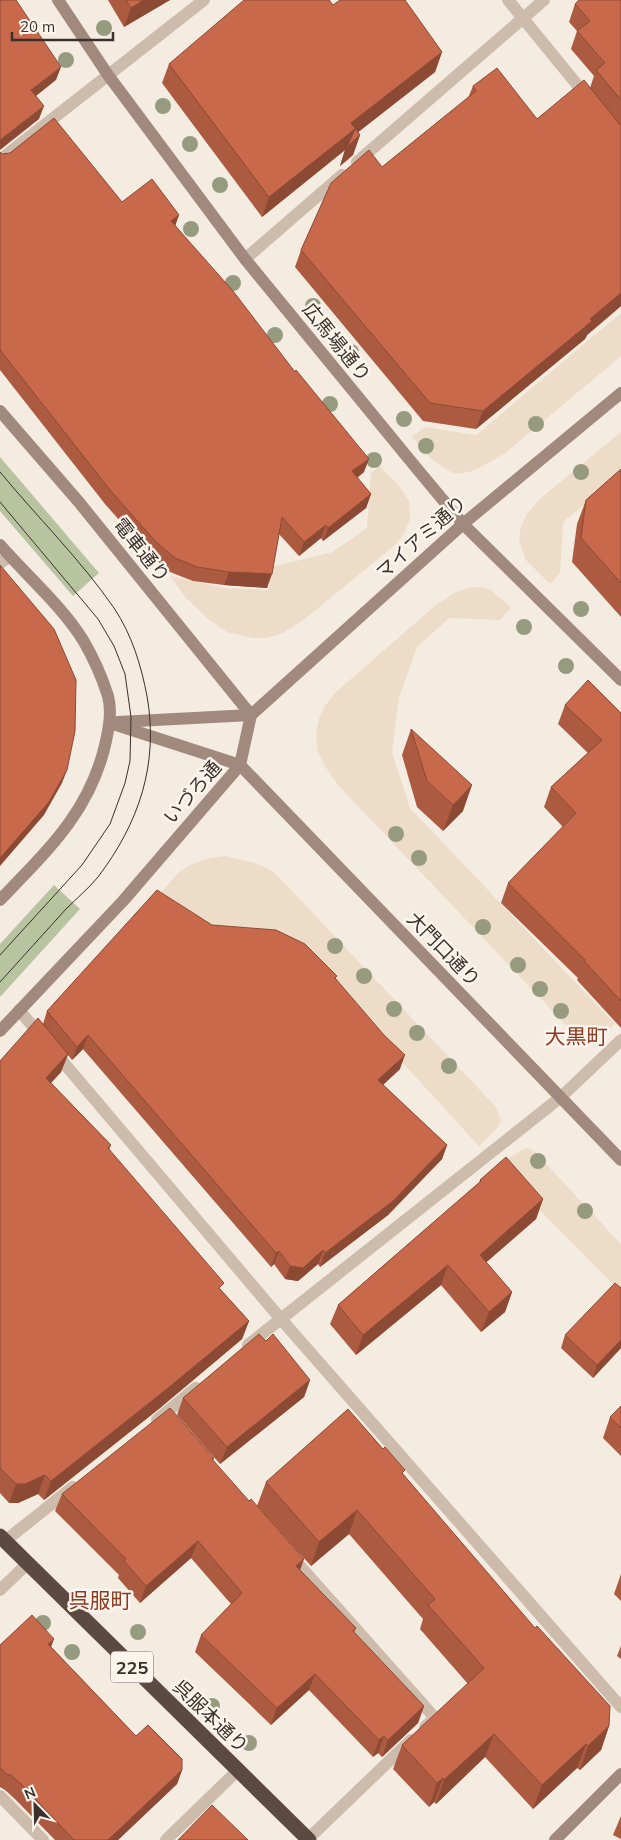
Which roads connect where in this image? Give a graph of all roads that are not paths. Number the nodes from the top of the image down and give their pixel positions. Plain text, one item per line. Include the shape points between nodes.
1 (58, 0) edge
2 (204, 0) edge
3 (508, 0) edge
4 (544, 0) edge
5 (522, 19) junction
6 (108, 75) junction
7 (598, 110) edge
8 (0, 160) edge
9 (245, 259) junction
10 (621, 393) edge
11 (0, 411) edge
12 (462, 524) junction
13 (0, 546) edge
14 (5, 560) edge
15 (621, 680) edge
16 (251, 715) junction
17 (110, 723) junction
18 (240, 765) junction
19 (0, 900) edge
20 (19, 1010) junction
21 (0, 1031) edge
22 (621, 1040) edge
23 (561, 1097) junction
24 (621, 1160) edge
25 (280, 1318) junction
26 (240, 1352) edge
27 (202, 1382) edge
28 (150, 1425) edge
29 (83, 1479) edge
30 (2, 1539) edge
31 (283, 1547) edge
32 (27, 1564) junction
33 (0, 1590) edge
34 (621, 1707) edge
35 (238, 1770) junction
36 (621, 1774) edge
37 (0, 1796) edge
38 (43, 1840) edge
39 (166, 1840) edge
40 (308, 1840) edge
41 (555, 1840) edge

1 - 6 street, 広馬場通り
2 - 6 street
3 - 5 street
4 - 5 street
5 - 7 street
5 - 9 street
6 - 8 street
6 - 9 street, 広馬場通り
9 - 12 street, 広馬場通り
10 - 12 street, マイアミ通り
11 - 16 street, 電車通り via 78,500
12 - 15 street, 広馬場通り
12 - 16 street, マイアミ通り
13 - 14 street
14 - 17 street via 62,613 82,640 98,668 108,697
16 - 17 street
16 - 18 street, いづろ通
17 - 18 street
17 - 19 street via 101,764 83,804 56,841
18 - 20 street, いづろ通 via 123,901
18 - 23 street, 大門口通り
20 - 21 street, いづろ通
20 - 25 street
22 - 23 street
23 - 24 street, 大門口通り
23 - 25 street
25 - 26 street
25 - 34 street
27 - 28 street via 168,1417
29 - 30 street
30 - 32 highway, 呉服本通り / 225
31 - 40 street via 435,1718
32 - 33 street
32 - 35 highway, 呉服本通り / 225
35 - 39 street
35 - 40 highway, 呉服本通り / 225
36 - 41 street
37 - 38 street

